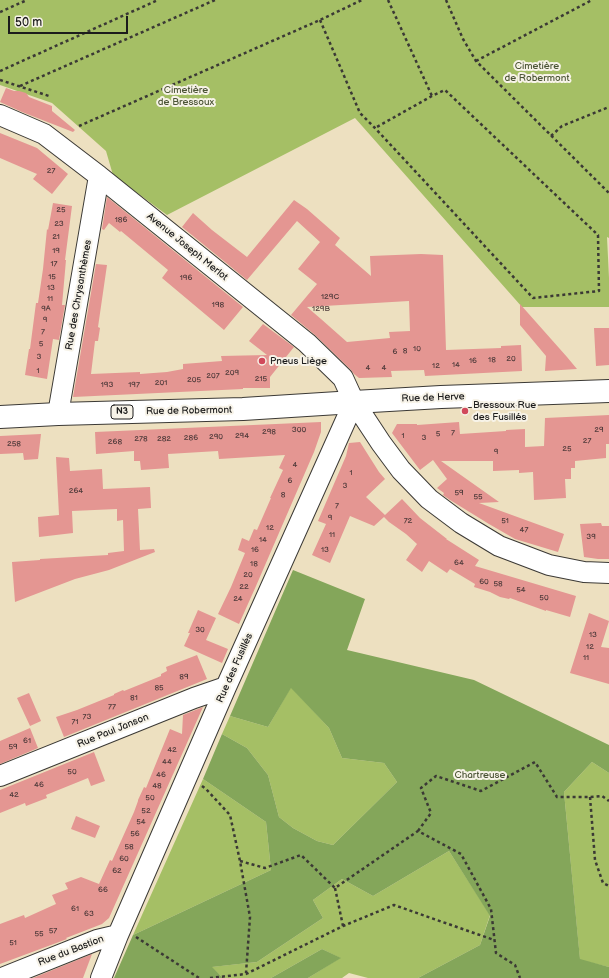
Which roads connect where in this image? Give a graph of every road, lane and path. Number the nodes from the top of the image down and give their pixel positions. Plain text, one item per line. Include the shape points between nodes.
1 (27, 0) edge
2 (158, 0) edge
3 (215, 0) edge
4 (362, 0) edge
5 (388, 0) edge
6 (446, 0) edge
7 (592, 0) edge
8 (0, 12) edge
9 (320, 20) junction
10 (476, 61) junction
11 (0, 71) edge
12 (0, 80) edge
13 (20, 86) junction
14 (49, 96) dead end
15 (432, 96) junction
16 (609, 107) edge
17 (0, 116) edge
18 (79, 126) dead end
19 (375, 128) junction
20 (551, 136) junction
21 (99, 176) junction
22 (609, 193) edge
23 (609, 391) edge
24 (354, 402) junction
25 (58, 414) junction
26 (0, 417) edge
27 (609, 573) edge
28 (226, 687) junction
29 (0, 776) edge
30 (187, 777) junction
31 (590, 797) junction
32 (609, 801) edge
33 (418, 831) junction
34 (240, 861) junction
35 (609, 886) edge
36 (335, 888) junction
37 (343, 926) junction
38 (118, 935) junction
39 (494, 940) junction
40 (246, 974) junction
41 (2, 978) edge
42 (100, 978) edge
43 (199, 978) edge
44 (210, 978) edge
45 (520, 978) edge

1 - 8 path
2 - 11 path
3 - 13 path
4 - 9 path
5 - 15 path
6 - 10 path
7 - 10 path
9 - 18 path
9 - 19 path via 360,113
10 - 20 path
12 - 13 path
13 - 14 path
15 - 19 path
15 - 19 path via 445,90 598,235 599,291 533,298
16 - 20 path via 562,126
17 - 21 street, Avenue Joseph Merlot via 44,134
20 - 22 path
21 - 24 street, Avenue Joseph Merlot via 306,343 342,378
21 - 25 street, Rue des Chrysanthèmes
23 - 24 main road, Rue de Herve / N3
24 - 25 main road, Rue de Robermont / N3 via 243,409
24 - 27 street, Avenue Joseph Merlot via 401,470 429,499 461,523 499,546 550,565 584,572
24 - 28 street, Rue des Fusillés
25 - 26 main road, Rue de Robermont / N3
28 - 29 street, Rue Paul Janson
28 - 30 street, Rue des Fusillés
30 - 34 path via 206,789 230,815
30 - 38 street, Rue des Fusillés
31 - 32 path via 602,796
31 - 33 path via 557,797 536,762 481,792 436,776 421,788 431,813
31 - 35 path via 595,860 603,883
33 - 36 path
33 - 39 path via 461,854 491,909
34 - 36 path via 264,868 301,855
34 - 40 path via 250,917
36 - 37 path
37 - 39 path via 394,905
37 - 40 path
38 - 41 street, Rue du Bastion via 97,940
38 - 42 street, Rue des Fusillés
38 - 43 path via 133,935
39 - 45 path via 496,953 515,965
40 - 44 path

